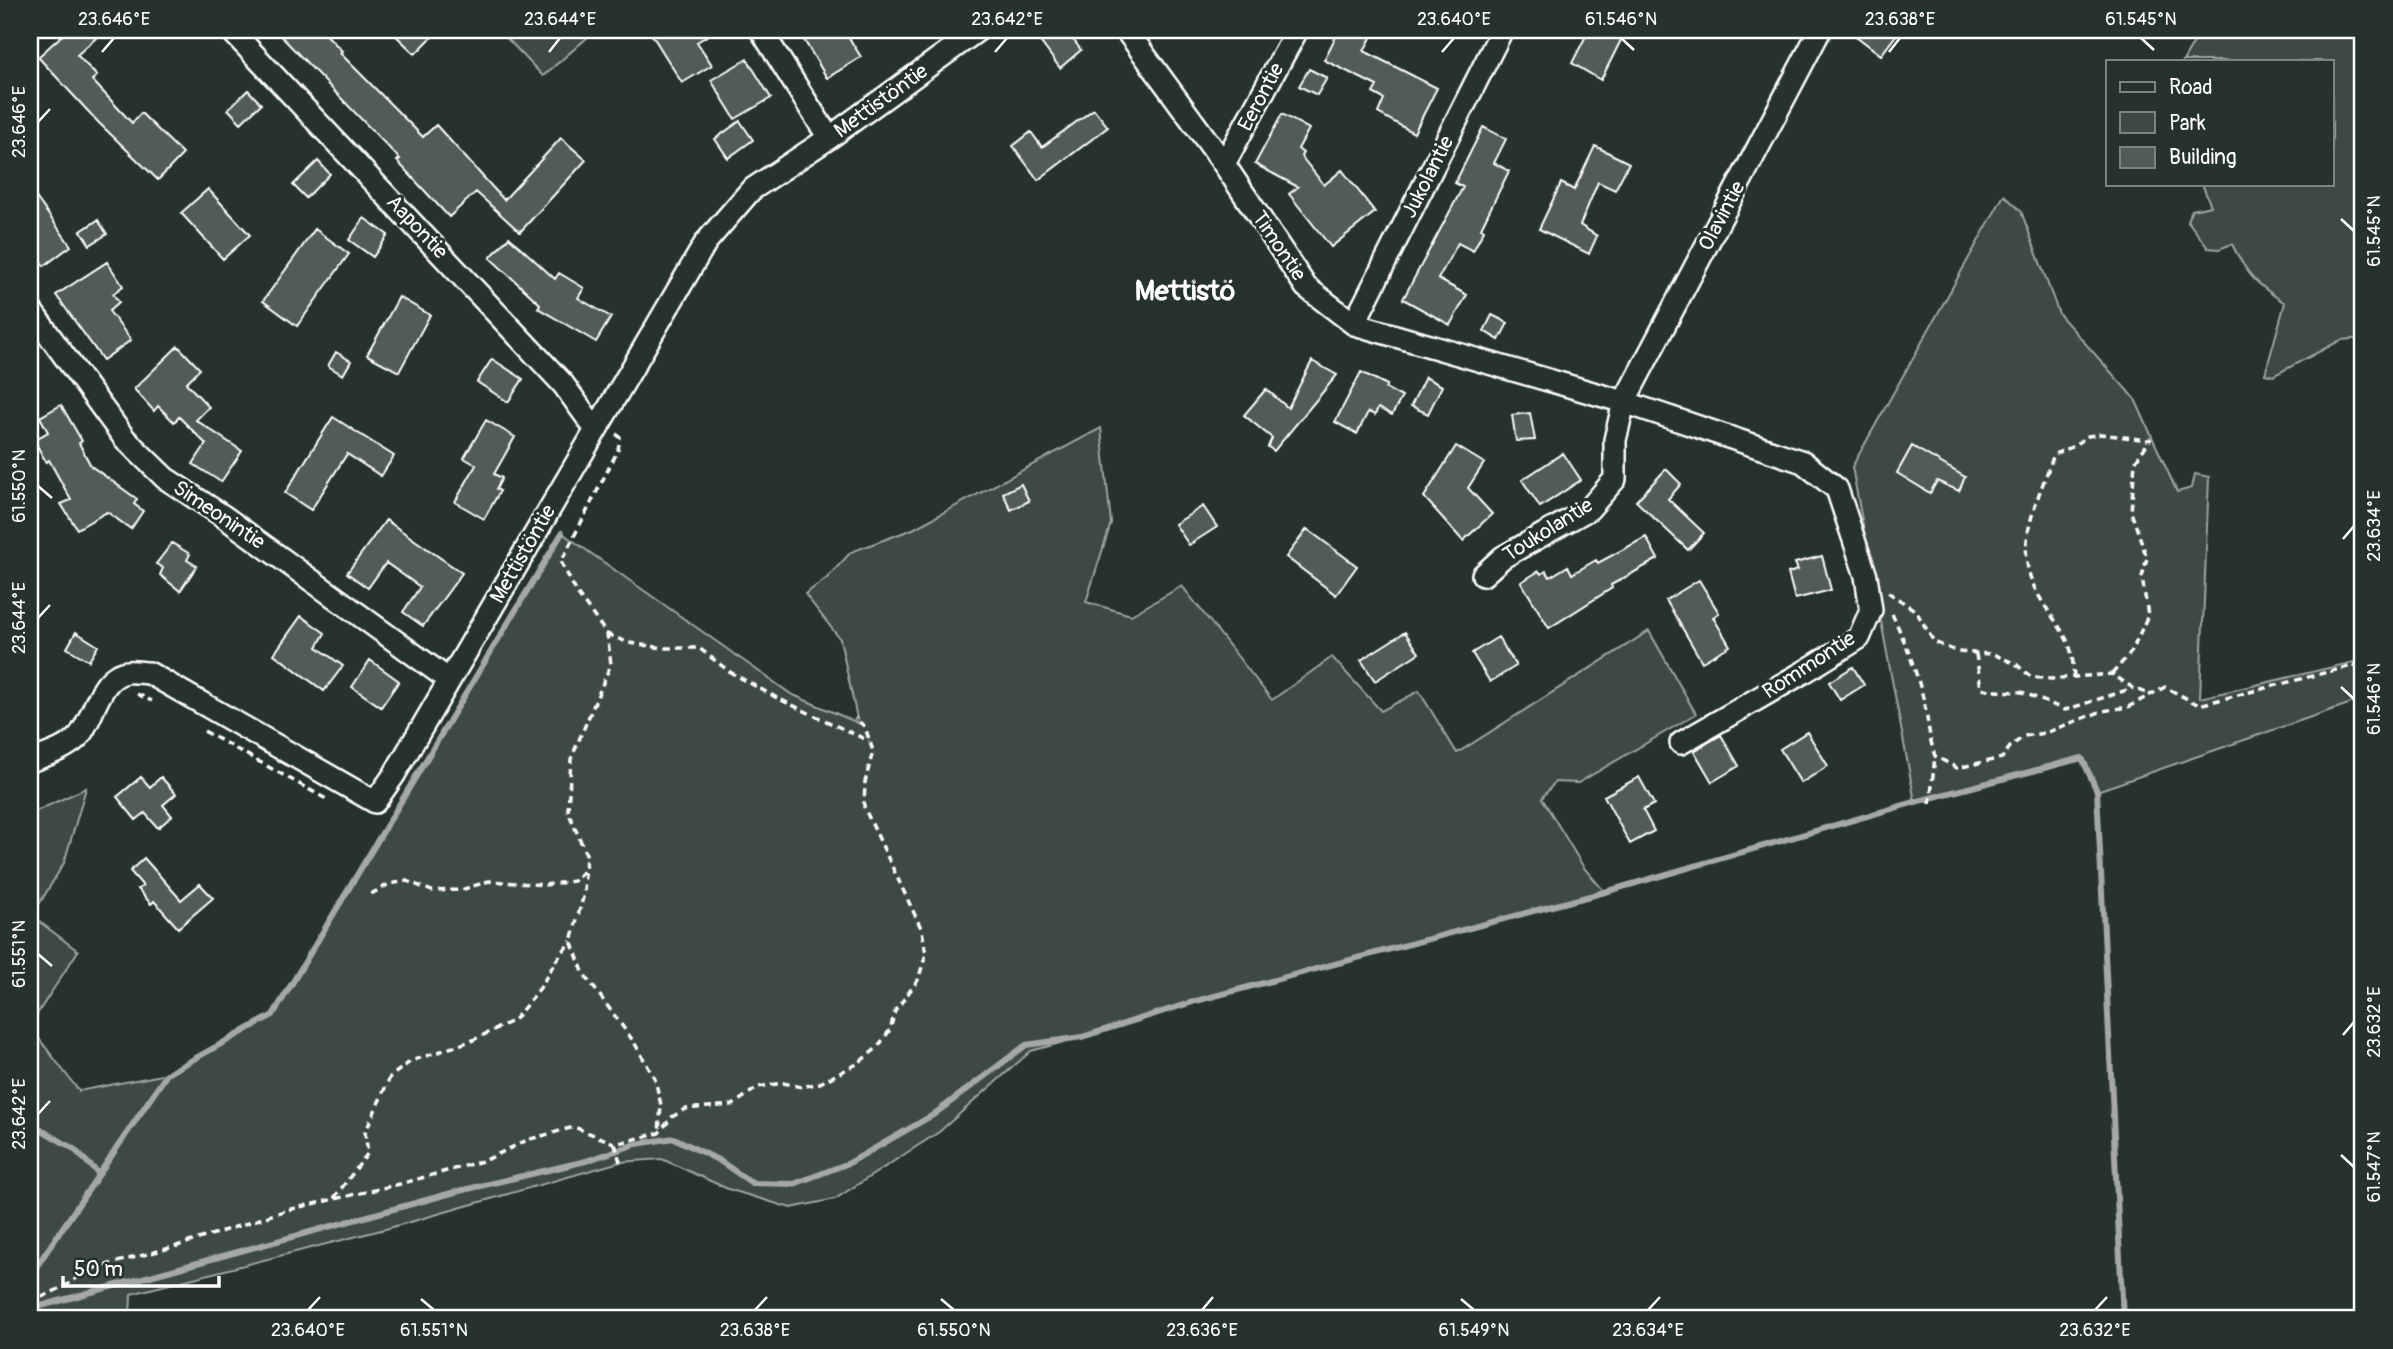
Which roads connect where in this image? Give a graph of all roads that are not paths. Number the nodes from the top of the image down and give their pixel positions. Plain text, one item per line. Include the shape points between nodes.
1 (231, 30) edge
2 (761, 30) edge
3 (978, 30) edge
4 (1126, 30) edge
5 (1297, 30) edge
6 (1502, 30) edge
7 (1820, 30) edge
8 (830, 138) junction
9 (1224, 164) junction
10 (30, 309) edge
11 (1354, 324) junction
12 (1624, 402) junction
13 (598, 426) junction
14 (1483, 575) dead end
15 (449, 680) junction
16 (1681, 743) dead end
17 (30, 761) edge

1 - 13 street, Aapontie via 564,384
2 - 8 street
3 - 8 street, Mettistöntie
4 - 9 street, Timontie
5 - 9 street, Eerontie
6 - 11 street, Jukolantie
7 - 12 street, Olavintie
8 - 13 street, Mettistöntie via 751,190 706,242
9 - 11 street, Timontie via 1306,287
10 - 15 street, Simeonintie via 125,439 165,478
11 - 12 street, Timontie
12 - 14 street, Toukolantie via 1615,440 1615,479 1589,509 1503,556
12 - 16 street, Rommontie via 1803,462 1837,489 1876,595 1859,638
13 - 15 street, Mettistöntie
15 - 17 street, Mettistöntie via 375,802 149,673 126,672 113,679 79,736

